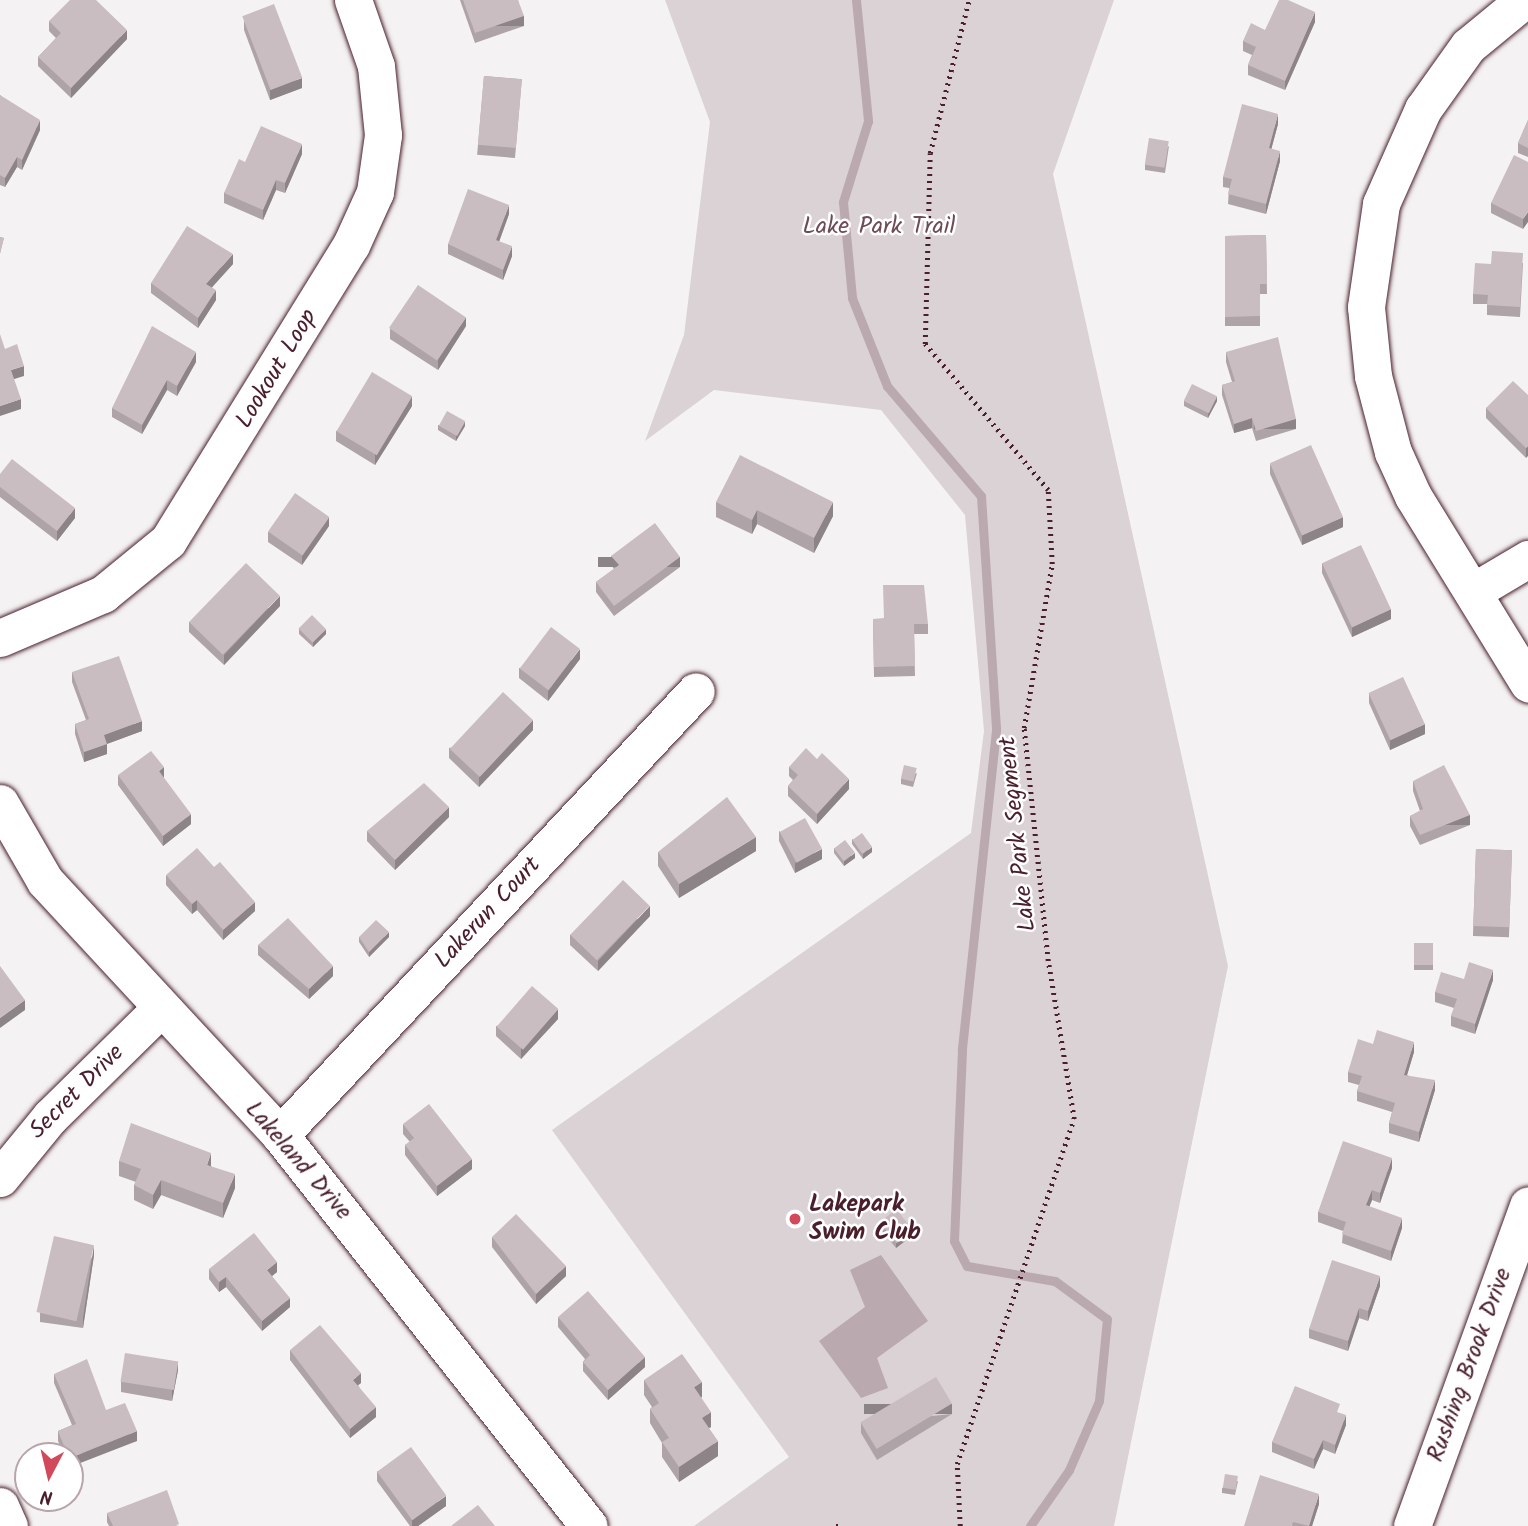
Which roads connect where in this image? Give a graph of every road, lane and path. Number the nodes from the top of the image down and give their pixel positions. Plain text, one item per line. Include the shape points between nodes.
1 (353, 0) edge
2 (969, 0) edge
3 (1524, 0) edge
4 (1528, 559) edge
5 (1474, 591) junction
6 (0, 638) edge
7 (1528, 683) edge
8 (696, 691) dead end
9 (0, 803) edge
10 (159, 1010) junction
11 (280, 1135) junction
12 (0, 1178) edge
13 (1528, 1205) edge
14 (0, 1506) edge
15 (9, 1526) edge
16 (589, 1526) edge
17 (960, 1526) edge
18 (1412, 1526) edge

1 - 6 street, Lookout Loop via 376,66 383,135 375,192 351,245 168,541 103,594
2 - 17 path, Lake Park Segment via 930,153 925,344 1048,491 1052,564 1024,728 1048,961 1074,1119 1019,1295 957,1464
3 - 5 street via 1468,47 1423,109 1390,172 1367,271 1368,343 1382,420 1413,496
4 - 5 street
5 - 7 street
8 - 11 street, Lakerun Court
9 - 10 street, Lakeland Drive via 45,881
10 - 11 street, Lakeland Drive
10 - 12 street, Secret Drive via 50,1117
11 - 16 street, Lakeland Drive
13 - 18 street, Rushing Brook Drive
14 - 15 street

